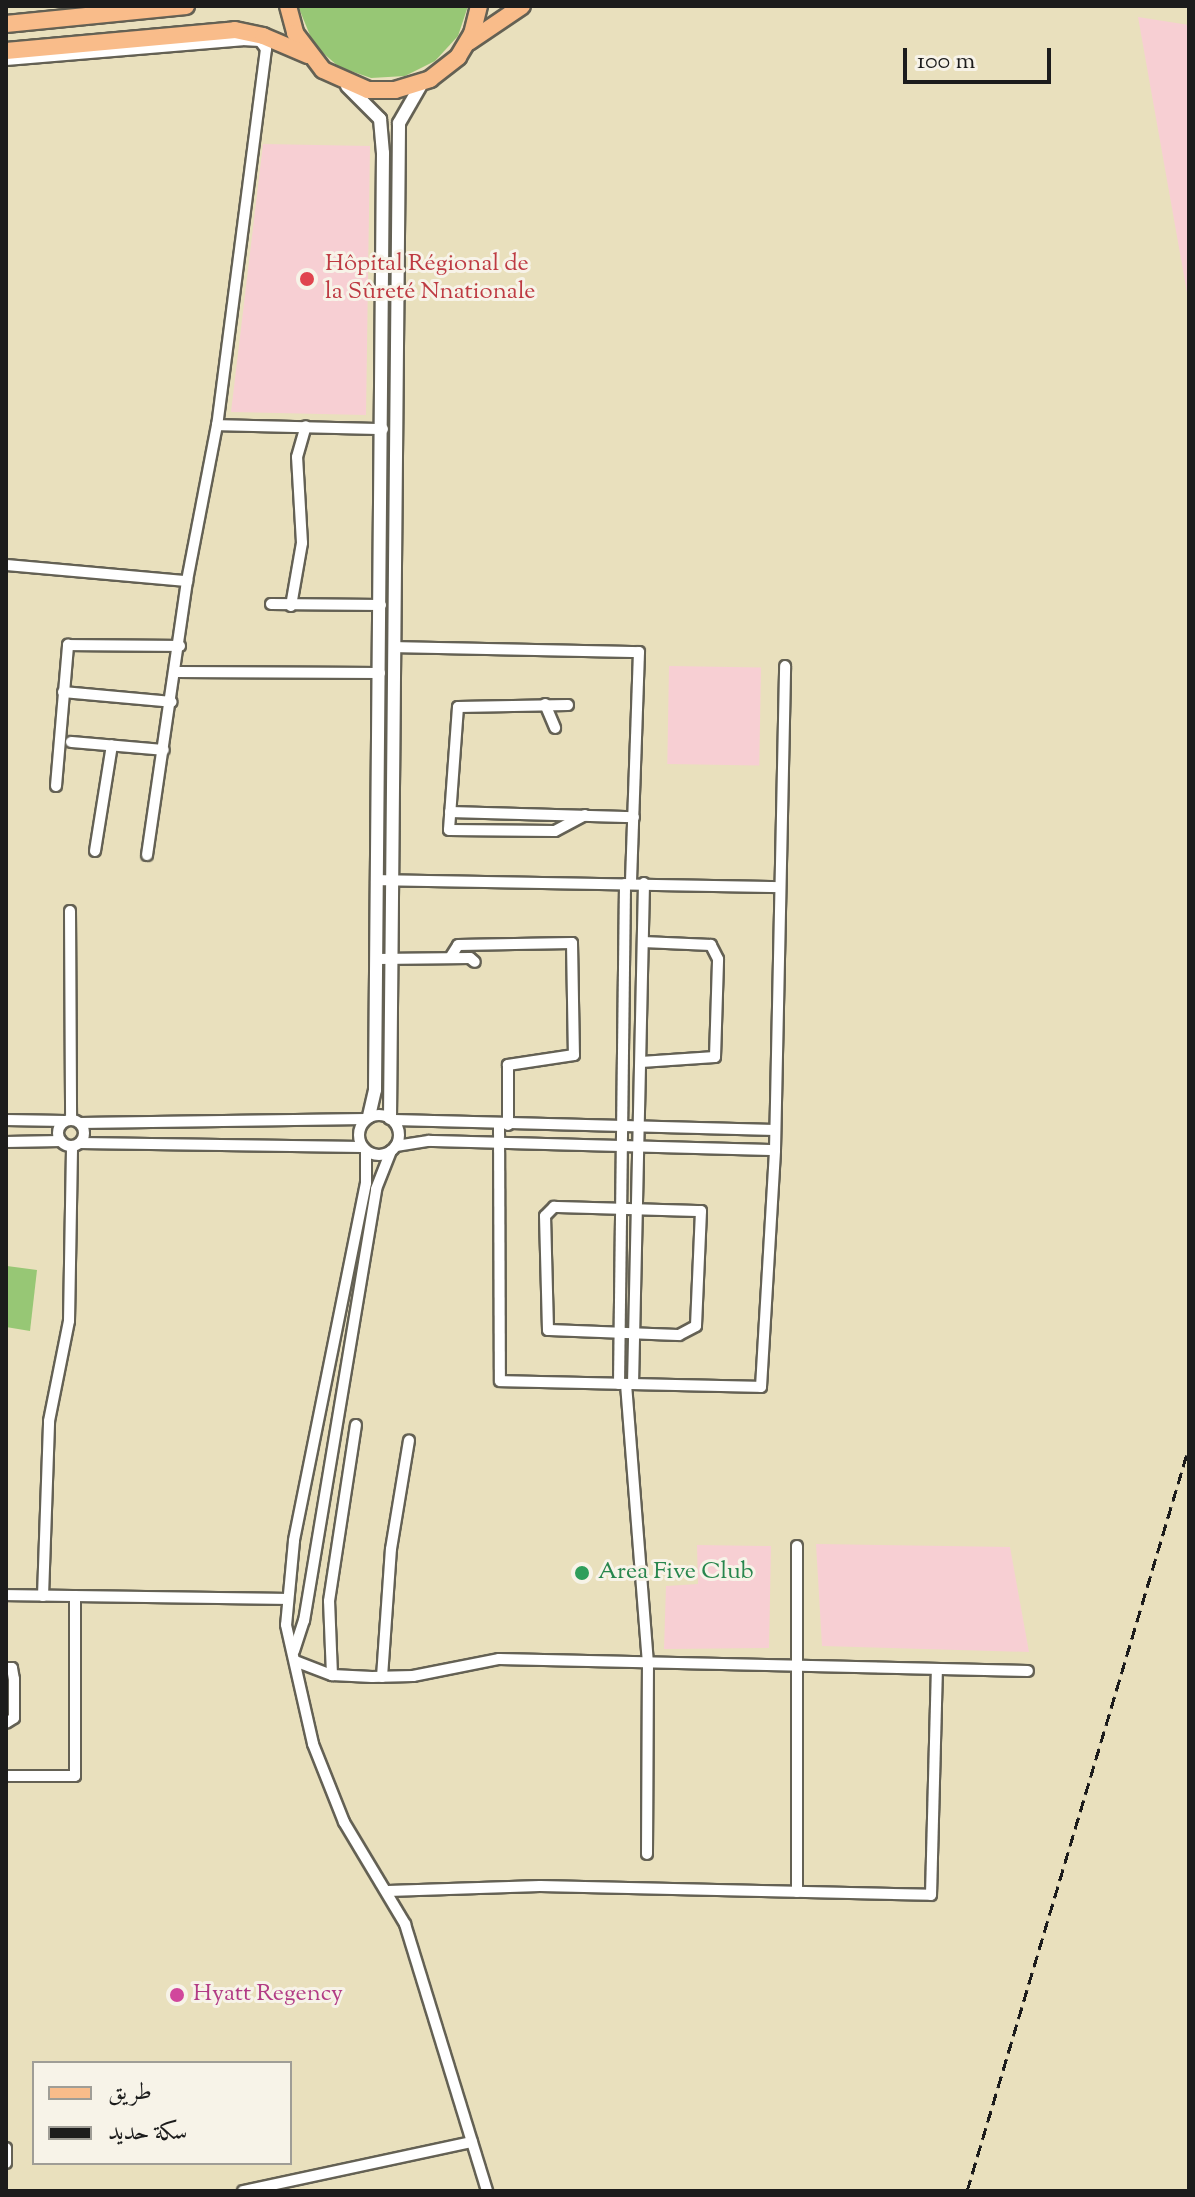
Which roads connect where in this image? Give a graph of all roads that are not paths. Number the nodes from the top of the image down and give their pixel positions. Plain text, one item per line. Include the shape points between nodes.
1 (186, 6) edge
2 (288, 6) edge
3 (479, 6) edge
4 (522, 6) edge
5 (6, 24) edge
6 (465, 46) junction
7 (6, 51) edge
8 (308, 55) junction
9 (6, 60) edge
10 (341, 81) junction
11 (422, 83) junction
12 (390, 338) junction
13 (217, 425) junction
14 (306, 426) junction
15 (383, 429) junction
16 (390, 450) junction
17 (6, 565) edge
18 (187, 581) junction
19 (271, 604) dead end
20 (381, 605) junction
21 (291, 606) junction
22 (180, 646) junction
23 (395, 647) junction
24 (785, 666) dead end
25 (177, 672) junction
26 (380, 673) junction
27 (63, 692) junction
28 (172, 702) junction
29 (545, 704) junction
30 (568, 705) dead end
31 (555, 728) dead end
32 (71, 742) dead end
33 (112, 745) junction
34 (164, 750) junction
35 (56, 786) dead end
36 (450, 812) junction
37 (585, 815) junction
38 (634, 817) junction
39 (95, 851) dead end
40 (147, 855) dead end
41 (392, 879) junction
42 (376, 880) junction
43 (644, 883) junction
44 (628, 884) junction
45 (780, 887) junction
46 (70, 911) dead end
47 (643, 942) junction
48 (450, 958) junction
49 (377, 959) junction
50 (393, 959) junction
51 (475, 962) dead end
52 (641, 1062) junction
53 (368, 1118) junction
54 (392, 1119) junction
55 (6, 1120) edge
56 (72, 1121) junction
57 (504, 1125) junction
58 (622, 1127) junction
59 (640, 1128) junction
60 (775, 1130) junction
61 (61, 1141) junction
62 (6, 1142) edge
63 (76, 1144) junction
64 (499, 1145) junction
65 (621, 1147) junction
66 (639, 1148) junction
67 (364, 1149) junction
68 (394, 1149) junction
69 (775, 1150) junction
70 (620, 1208) junction
71 (638, 1208) junction
72 (620, 1334) junction
73 (634, 1334) junction
74 (626, 1384) junction
75 (356, 1425) dead end
76 (409, 1440) dead end
77 (797, 1546) dead end
78 (6, 1595) edge
79 (43, 1596) junction
80 (75, 1596) junction
81 (286, 1599) junction
82 (294, 1656) junction
83 (648, 1661) junction
84 (6, 1668) edge
85 (798, 1668) junction
86 (937, 1671) junction
87 (1028, 1671) dead end
88 (332, 1675) junction
89 (382, 1677) junction
90 (6, 1723) edge
91 (6, 1776) edge
92 (647, 1854) dead end
93 (388, 1891) junction
94 (797, 1892) junction
95 (472, 2142) junction
96 (6, 2148) edge
97 (6, 2163) edge
98 (243, 2191) edge
99 (487, 2191) edge

1 - 5 main road
2 - 8 main road
3 - 6 main road
4 - 6 main road
6 - 11 main road
7 - 8 main road via 235,30
8 - 10 main road
9 - 13 street via 235,40 265,46
10 - 11 main road via 368,90
10 - 12 street via 374,110 383,129
11 - 12 street via 399,123
12 - 15 street
12 - 16 street
13 - 14 street
13 - 18 street
14 - 15 street
14 - 21 street via 297,457 302,543
15 - 16 street
16 - 20 street
16 - 23 street
17 - 18 street
18 - 22 street
19 - 21 street
20 - 21 street
20 - 26 street
22 - 25 street
22 - 27 street via 68,645
23 - 38 street via 639,652
23 - 41 street
24 - 45 street
25 - 26 street
25 - 28 street
26 - 42 street
27 - 28 street
27 - 35 street
28 - 34 street
29 - 30 street
29 - 31 street
29 - 36 street via 458,707
32 - 33 street
33 - 34 street
33 - 39 street
34 - 40 street
36 - 37 street
36 - 37 street via 449,830 555,831
37 - 38 street
38 - 44 street
41 - 42 street
41 - 44 street
41 - 50 street
42 - 49 street
43 - 44 street
43 - 45 street
43 - 47 street
44 - 58 street
45 - 60 street
46 - 56 street
47 - 52 street
47 - 52 street via 711,945 718,974 715,1057
48 - 50 street
48 - 51 street
48 - 57 street via 458,945 572,943 574,1055 508,1065
49 - 50 street
49 - 53 street via 375,1090
50 - 54 street
52 - 59 street
53 - 54 street
53 - 56 street
53 - 67 street via 359,1129
54 - 57 street
54 - 68 street via 400,1133
55 - 56 street
56 - 61 street via 58,1129
56 - 63 street via 84,1135
57 - 58 street
57 - 64 street
58 - 59 street
58 - 65 street
59 - 60 street
59 - 66 street
60 - 69 street
61 - 62 street
61 - 63 street
63 - 67 street
63 - 79 street via 69,1321 49,1421
64 - 65 street
64 - 68 street via 429,1141
64 - 74 street via 500,1381
65 - 66 street
65 - 70 street
66 - 69 street
66 - 71 street
67 - 68 street
67 - 81 street via 366,1183
68 - 82 street via 376,1189
69 - 74 street via 761,1387
70 - 71 street
70 - 72 street
70 - 72 street via 554,1207 545,1216 545,1328
71 - 73 street
71 - 73 street via 693,1209 703,1217 696,1326 679,1335
72 - 73 street
72 - 74 street
73 - 74 street
74 - 83 street
75 - 88 street via 329,1601
76 - 89 street via 391,1549
77 - 85 street
78 - 79 street
79 - 80 street
80 - 81 street
80 - 91 street via 75,1776
81 - 82 street
82 - 88 street
82 - 93 street via 308,1727 326,1779 344,1822
83 - 85 street
83 - 89 street via 499,1659
83 - 92 street
84 - 90 street via 12,1668 14,1679 14,1718
85 - 86 street
85 - 94 street
86 - 87 street
86 - 94 street via 931,1895
88 - 89 street
93 - 94 street via 540,1886
93 - 95 street via 405,1924
95 - 98 street
95 - 99 street
96 - 97 street

